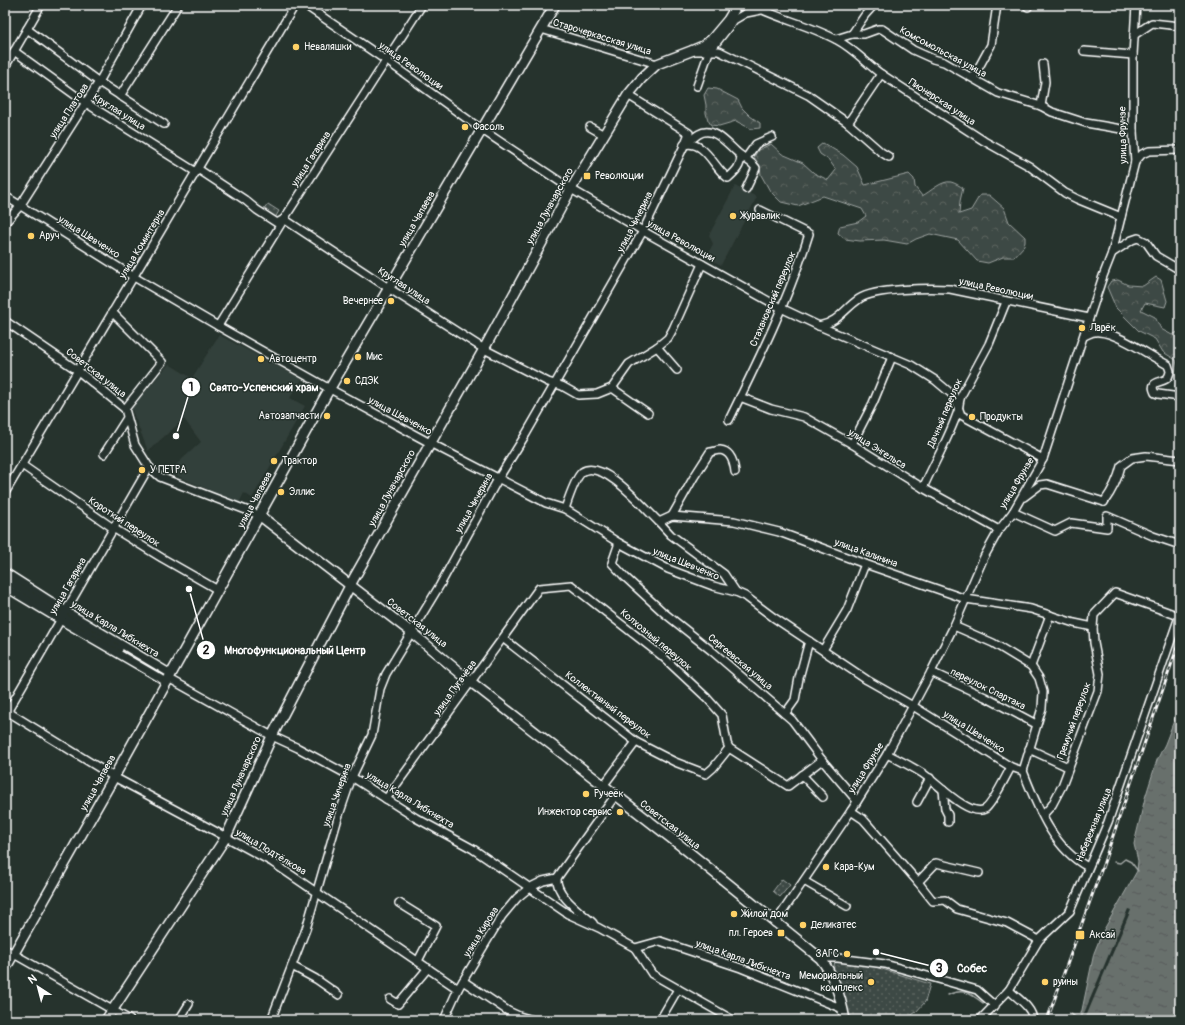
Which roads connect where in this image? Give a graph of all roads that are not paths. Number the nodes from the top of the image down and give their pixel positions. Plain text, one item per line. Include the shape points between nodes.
1 (40, 5) edge
2 (142, 5) edge
3 (178, 5) edge
4 (295, 5) edge
5 (305, 5) edge
6 (422, 5) edge
7 (555, 5) edge
8 (737, 5) edge
9 (752, 5) edge
10 (874, 5) edge
11 (997, 5) edge
12 (1136, 5) edge
13 (761, 10) junction
14 (1180, 26) edge
15 (27, 29) junction
16 (541, 29) junction
17 (852, 34) junction
18 (1134, 35) junction
19 (836, 39) junction
20 (691, 51) junction
21 (1084, 51) dead end
22 (14, 52) junction
23 (708, 52) junction
24 (1133, 55) junction
25 (387, 61) junction
26 (657, 64) junction
27 (1043, 64) dead end
28 (5, 67) edge
29 (881, 74) junction
30 (973, 78) junction
31 (99, 82) junction
32 (697, 86) dead end
33 (628, 95) junction
34 (120, 96) junction
35 (86, 103) junction
36 (1041, 106) junction
37 (848, 123) junction
38 (164, 124) dead end
39 (590, 127) dead end
40 (481, 129) junction
41 (1133, 130) junction
42 (604, 135) junction
43 (772, 137) dead end
44 (684, 146) junction
45 (1180, 150) edge
46 (743, 157) junction
47 (889, 157) dead end
48 (1135, 162) junction
49 (197, 171) junction
50 (571, 188) junction
51 (746, 189) dead end
52 (5, 196) edge
53 (20, 206) junction
54 (760, 210) dead end
55 (1121, 217) junction
56 (284, 219) junction
57 (5, 223) edge
58 (643, 231) junction
59 (1112, 253) junction
60 (702, 264) junction
61 (1180, 270) edge
62 (134, 277) junction
63 (390, 289) junction
64 (1006, 302) junction
65 (781, 308) junction
66 (112, 312) junction
67 (1089, 318) junction
68 (5, 320) edge
69 (218, 326) junction
70 (819, 326) junction
71 (1084, 336) junction
72 (656, 347) junction
73 (484, 349) junction
74 (892, 357) junction
75 (78, 370) junction
76 (678, 370) dead end
77 (554, 385) junction
78 (612, 388) junction
79 (330, 389) junction
80 (740, 397) junction
81 (1180, 397) edge
82 (125, 409) junction
83 (958, 409) junction
84 (648, 413) dead end
85 (127, 418) junction
86 (729, 420) dead end
87 (430, 443) junction
88 (852, 444) junction
89 (104, 454) dead end
90 (1043, 459) junction
91 (1180, 460) edge
92 (22, 465) junction
93 (149, 467) junction
94 (735, 472) dead end
95 (498, 479) junction
96 (923, 488) junction
97 (5, 493) edge
98 (1020, 500) junction
99 (1104, 502) junction
100 (565, 509) junction
101 (1013, 512) junction
102 (259, 515) junction
103 (672, 516) junction
104 (1107, 516) junction
105 (659, 522) junction
106 (113, 528) junction
107 (999, 530) junction
108 (619, 543) junction
109 (1180, 545) edge
110 (865, 564) junction
111 (5, 572) edge
112 (5, 579) edge
113 (350, 585) junction
114 (5, 587) edge
115 (539, 588) joint
116 (218, 590) junction
117 (736, 592) junction
118 (966, 599) junction
119 (1050, 615) junction
120 (1179, 615) edge
121 (63, 616) junction
122 (954, 626) junction
123 (1093, 627) junction
124 (412, 632) junction
125 (504, 639) junction
126 (809, 641) junction
127 (823, 650) junction
128 (1031, 666) junction
129 (931, 672) junction
130 (169, 678) junction
131 (471, 682) junction
132 (913, 706) junction
133 (6, 712) edge
134 (785, 714) junction
135 (1036, 724) junction
136 (272, 736) junction
137 (636, 742) junction
138 (729, 748) junction
139 (1029, 749) junction
140 (887, 754) junction
141 (822, 760) junction
142 (1011, 767) junction
143 (1068, 767) junction
144 (1023, 771) junction
145 (802, 775) junction
146 (352, 777) junction
147 (114, 778) junction
148 (930, 778) junction
149 (603, 786) junction
150 (943, 790) junction
151 (615, 796) junction
152 (823, 797) dead end
153 (386, 799) junction
154 (857, 801) junction
155 (917, 802) dead end
156 (851, 811) junction
157 (1043, 815) junction
158 (948, 822) dead end
159 (226, 837) junction
160 (1088, 867) junction
161 (979, 873) dead end
162 (557, 878) junction
163 (804, 881) junction
164 (918, 882) junction
165 (529, 888) junction
166 (317, 892) junction
167 (399, 903) dead end
168 (847, 906) dead end
169 (776, 923) junction
170 (599, 928) junction
171 (1039, 940) junction
172 (635, 948) junction
173 (5, 950) edge
174 (14, 954) junction
175 (820, 958) junction
176 (418, 961) junction
177 (292, 966) junction
178 (428, 968) junction
179 (5, 969) edge
180 (462, 981) junction
181 (458, 989) junction
182 (678, 989) junction
183 (1010, 990) junction
184 (339, 995) dead end
185 (390, 999) dead end
186 (189, 1004) dead end
187 (994, 1006) junction
188 (843, 1009) junction
189 (112, 1010) junction
190 (106, 1020) edge
191 (130, 1020) edge
192 (179, 1020) edge
193 (271, 1020) edge
194 (444, 1020) edge
195 (533, 1020) edge
196 (660, 1020) edge
197 (733, 1020) edge
198 (845, 1020) edge
199 (980, 1020) edge
200 (1033, 1020) edge

1 - 15 street
2 - 31 street, улица Платова
3 - 34 street
4 - 49 street, улица Коминтерна
5 - 25 street, улица Революции
6 - 25 street, улица Гагарина
7 - 16 main road, улица Чапаева
8 - 20 main road, улица Луначарского via 712,39
9 - 13 street, Пионерская улица
10 - 17 street
11 - 30 street via 991,45
12 - 18 street, улица Фрунзе
13 - 19 street, Пионерская улица
13 - 23 street via 746,13 734,20
14 - 18 street via 1152,23
15 - 22 street
15 - 31 street, Круглая улица
16 - 26 street, Старочеркасская улица
16 - 40 main road, улица Чапаева
17 - 19 street, Комсомольская улица
17 - 30 street, Комсомольская улица via 882,29 913,50 944,62
18 - 24 street, улица Фрунзе
19 - 29 street, Пионерская улица
20 - 23 street
20 - 26 main road, улица Луначарского
21 - 24 street
22 - 28 street
22 - 35 street, Круглая улица
23 - 32 street
23 - 37 street via 719,51 808,96
24 - 41 street, улица Фрунзе
25 - 40 street, улица Революции
25 - 56 street, улица Гагарина
26 - 33 main road, улица Луначарского
27 - 36 street via 1045,82
29 - 37 street
29 - 55 street, Пионерская улица via 984,141 1029,166 1065,193
30 - 36 street, Комсомольская улица via 998,93
31 - 34 street, Круглая улица
31 - 35 street, улица Платова
33 - 42 main road, улица Луначарского
33 - 44 street, улица Чичерина via 689,133
34 - 38 street, Круглая улица
35 - 49 street, Круглая улица
35 - 53 street, улица Платова
36 - 41 street, Комсомольская улица via 1086,123
37 - 47 street
39 - 42 street
40 - 50 street, улица Революции
40 - 63 main road, улица Чапаева
41 - 48 street, улица Фрунзе
42 - 50 main road, улица Луначарского
43 - 46 street via 756,144
44 - 46 street via 701,133 712,133
44 - 46 street via 697,146 728,178 736,171
44 - 58 street, улица Чичерина
45 - 48 street via 1148,151
46 - 51 street via 756,168
48 - 55 street, улица Фрунзе
49 - 56 street, Круглая улица via 246,200 277,223
49 - 62 street, улица Коминтерна
50 - 58 street, улица Революции
50 - 73 main road, улица Луначарского
52 - 53 street, улица Шевченко
53 - 57 street, улица Платова
53 - 62 street, улица Шевченко
54 - 65 street, Стахановский переулок via 809,234 796,275
55 - 59 street, улица Фрунзе
56 - 63 street, Круглая улица
56 - 69 street, улица Гагарина
58 - 60 street, улица Революции
58 - 77 street, улица Чичерина
59 - 61 street via 1138,238 1146,242 1156,256
59 - 67 street, улица Фрунзе
60 - 65 street, улица Революции
60 - 72 street via 673,329 668,338
62 - 66 street, улица Коминтерна
62 - 69 street, улица Шевченко
63 - 73 street, Круглая улица
63 - 79 main road, улица Чапаева
64 - 67 street, улица Революции
64 - 70 street, улица Революции via 950,289 886,292 860,298 837,319
64 - 83 street, Дачный переулок via 989,344 961,396
65 - 70 street, улица Революции
65 - 80 street, Стахановский переулок
66 - 75 street, улица Коминтерна
66 - 82 street via 162,362
67 - 71 street, улица Фрунзе
68 - 75 street, Советская улица
69 - 79 street, улица Шевченко
70 - 74 street
71 - 81 street via 1093,332 1112,335 1168,365 1169,377 1156,383 1153,389 1158,394
71 - 90 street, улица Фрунзе
72 - 76 street
72 - 78 street via 629,364
73 - 77 street, Круглая улица
73 - 87 main road, улица Луначарского
74 - 83 street via 935,380 954,396
74 - 88 street
75 - 82 street, Советская улица
75 - 92 street, улица Коминтерна
77 - 78 street, Круглая улица via 562,386 578,395 597,394
77 - 95 street, улица Чичерина
78 - 84 street
79 - 87 street, улица Шевченко
79 - 102 main road, улица Чапаева
80 - 86 street, Стахановский переулок
80 - 88 street, улица Энгельса via 771,409 804,417
82 - 85 street, Советская улица
83 - 90 street via 961,415
83 - 96 street, Дачный переулок
85 - 89 street
85 - 93 street, Советская улица via 135,445
87 - 95 street, улица Шевченко
87 - 113 main road, улица Луначарского
88 - 96 street, улица Энгельса
90 - 98 street, улица Фрунзе
91 - 99 street via 1146,456 1132,458 1121,466 1119,476
92 - 97 street, улица Коминтерна
92 - 106 street, Короткий переулок
93 - 102 street, Советская улица via 160,477 176,484
93 - 106 street, улица Гагарина
94 - 103 street via 733,460 725,452 710,452
95 - 100 street, улица Шевченко via 546,503
95 - 124 street, улица Чичерина
96 - 107 street, улица Энгельса
98 - 99 street via 1040,485 1053,484
98 - 101 street, улица Фрунзе
99 - 104 street
100 - 105 street via 578,476 583,472 596,470 615,480
100 - 108 street, улица Шевченко
101 - 104 street via 1055,531 1071,523 1107,528
101 - 107 street, улица Фрунзе
102 - 113 main road, Советская улица
102 - 116 main road, улица Чапаева
103 - 105 street, улица Калинина
103 - 110 street, улица Калинина via 734,521 779,532
104 - 109 street
105 - 117 street, улица Шевченко via 670,535 724,574
106 - 116 street, Короткий переулок
106 - 121 street, улица Гагарина
107 - 118 street, улица Фрунзе
108 - 117 street, улица Шевченко via 668,570
108 - 134 street, Сергеевская улица via 612,562 625,577
110 - 118 street, улица Калинина
110 - 127 street via 847,610
111 - 121 street, улица Карла Либкнехта
112 - 121 street, улица Карла Либкнехта
113 - 124 main road, Советская улица
113 - 136 main road, улица Луначарского
114 - 121 street, улица Карла Либкнехта
115 - 125 street, улица Пугачёва
115 - 138 street, Колхозный переулок via 571,585 662,656 722,715
116 - 130 main road, улица Чапаева
117 - 126 street, улица Шевченко
118 - 119 street, улица Калинина via 1031,609
118 - 122 street, улица Фрунзе
119 - 123 street, улица Калинина
119 - 128 street
120 - 123 street via 1115,593 1094,615
120 - 160 street, Набережная улица via 1108,822
121 - 130 street, улица Карла Либкнехта
121 - 130 street, улица Карла Либкнехта
121 - 133 street, улица Гагарина
122 - 128 street via 993,643
122 - 129 street, улица Фрунзе
123 - 143 street, Гремучий переулок via 1100,674 1098,691
124 - 131 main road, Советская улица
124 - 146 street, улица Чичерина via 386,674 380,689 372,735
125 - 131 street, улица Пугачёва
125 - 137 street, Коллективный переулок
126 - 127 street, улица Шевченко
126 - 134 street via 795,700
127 - 132 street, улица Шевченко via 866,680
128 - 135 street via 1039,678 1043,692 1042,708
129 - 132 street, улица Фрунзе
129 - 135 street, переулок Спартака
130 - 136 street, улица Карла Либкнехта
130 - 147 main road, улица Чапаева
131 - 149 main road, Советская улица
131 - 153 street, улица Пугачёва
132 - 140 street, улица Фрунзе
132 - 142 street, улица Шевченко
133 - 147 street, улица Подтёлкова
134 - 141 street, Сергеевская улица
135 - 139 street
136 - 146 street, улица Карла Либкнехта
136 - 159 main road, улица Луначарского
137 - 138 street, Коллективный переулок via 706,774
137 - 149 street
138 - 145 street via 788,786
139 - 143 street
139 - 144 street
140 - 148 street
140 - 154 street, улица Фрунзе
141 - 145 street
141 - 154 street, Сергеевская улица
142 - 144 street, улица Шевченко
142 - 150 street via 990,804 984,809 968,808
143 - 157 street, Гремучий переулок via 1062,786 1052,805
144 - 157 street
145 - 152 street
146 - 153 street, улица Карла Либкнехта
146 - 166 street, улица Чичерина
147 - 159 street, улица Подтёлкова
147 - 174 main road, улица Чапаева
148 - 150 street
148 - 155 street
149 - 151 main road, Советская улица
150 - 158 street
151 - 162 street
151 - 169 main road, Советская улица
153 - 165 street, улица Карла Либкнехта via 473,849
154 - 156 street, улица Фрунзе
156 - 163 street, улица Фрунзе
156 - 164 street via 863,819
157 - 160 street via 1051,833 1066,851
159 - 166 street, улица Подтёлкова via 272,862
159 - 189 main road, улица Луначарского
160 - 171 street, Набережная улица via 1070,911
161 - 164 street via 936,863
162 - 165 street, улица Кирова
162 - 170 street via 557,884 566,898
163 - 168 street
163 - 169 street, улица Фрунзе
164 - 171 street via 933,901 945,900 957,909 1007,923
165 - 170 street, улица Карла Либкнехта via 568,914
165 - 180 street, улица Кирова via 502,916
166 - 176 street, улица Подтёлкова
166 - 177 street, улица Чичерина
167 - 176 street via 436,926
169 - 175 main road, Советская улица
170 - 172 street, улица Карла Либкнехта
171 - 183 street, Набережная улица
172 - 182 street, улица Карла Либкнехта via 652,974
172 - 188 street, улица Карла Либкнехта via 660,941 741,968
173 - 174 street
174 - 179 main road, улица Чапаева
174 - 189 street
175 - 187 street via 884,964 977,990
175 - 188 main road, Советская улица via 829,971
176 - 178 street, улица Подтёлкова
177 - 184 street
177 - 193 street, улица Чичерина
178 - 181 street, улица Подтёлкова
178 - 185 street via 398,1004
180 - 181 street, улица Кирова
180 - 195 street via 508,1011
181 - 194 street, улица Кирова
182 - 196 street
182 - 197 street, улица Карла Либкнехта
183 - 187 street, Набережная улица
183 - 200 street via 1029,1009
186 - 192 street
187 - 199 street, Набережная улица
188 - 198 main road, Советская улица
189 - 190 main road, улица Луначарского
189 - 191 street

